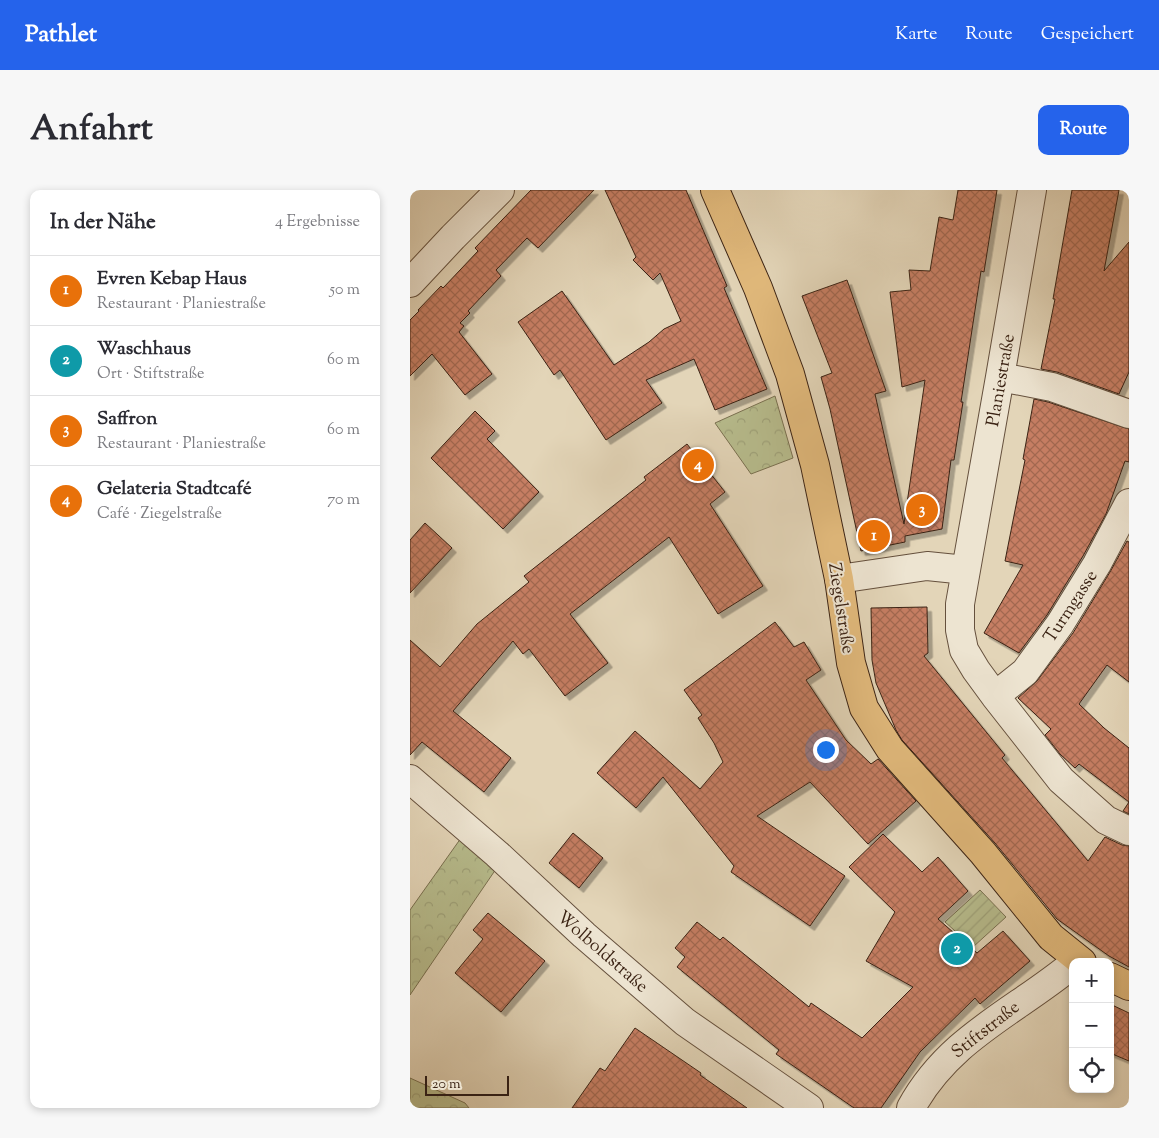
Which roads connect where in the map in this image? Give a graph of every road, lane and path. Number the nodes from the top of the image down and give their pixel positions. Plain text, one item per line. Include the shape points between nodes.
1 (500, 190) edge
2 (715, 190) edge
3 (1032, 190) edge
4 (410, 283) edge
5 (1000, 377) junction
6 (1129, 414) edge
7 (1129, 503) edge
8 (966, 570) junction
9 (839, 579) junction
10 (995, 696) junction
11 (410, 779) edge
12 (1129, 830) edge
13 (1073, 958) edge
14 (1069, 968) edge
15 (1114, 978) edge
16 (1129, 986) edge
17 (809, 1108) edge
18 (911, 1108) edge

1 - 4 street
2 - 9 main road, Ziegelstraße via 758,288 790,374
3 - 5 street, Planiestraße
5 - 6 street via 1052,387
5 - 8 street, Planiestraße
7 - 10 street, Turmgasse via 1060,624 1025,672
8 - 9 street via 927,566
8 - 10 street, Planiestraße via 960,604 964,650
9 - 13 main road, Ziegelstraße via 851,663 864,708 890,749 984,853 1051,937
10 - 12 street, Planiestraße via 1061,780 1106,820
11 - 17 street, Wolboldstraße via 685,1022
14 - 18 street, Stiftstraße via 994,1019 953,1053 933,1073
15 - 16 main road

